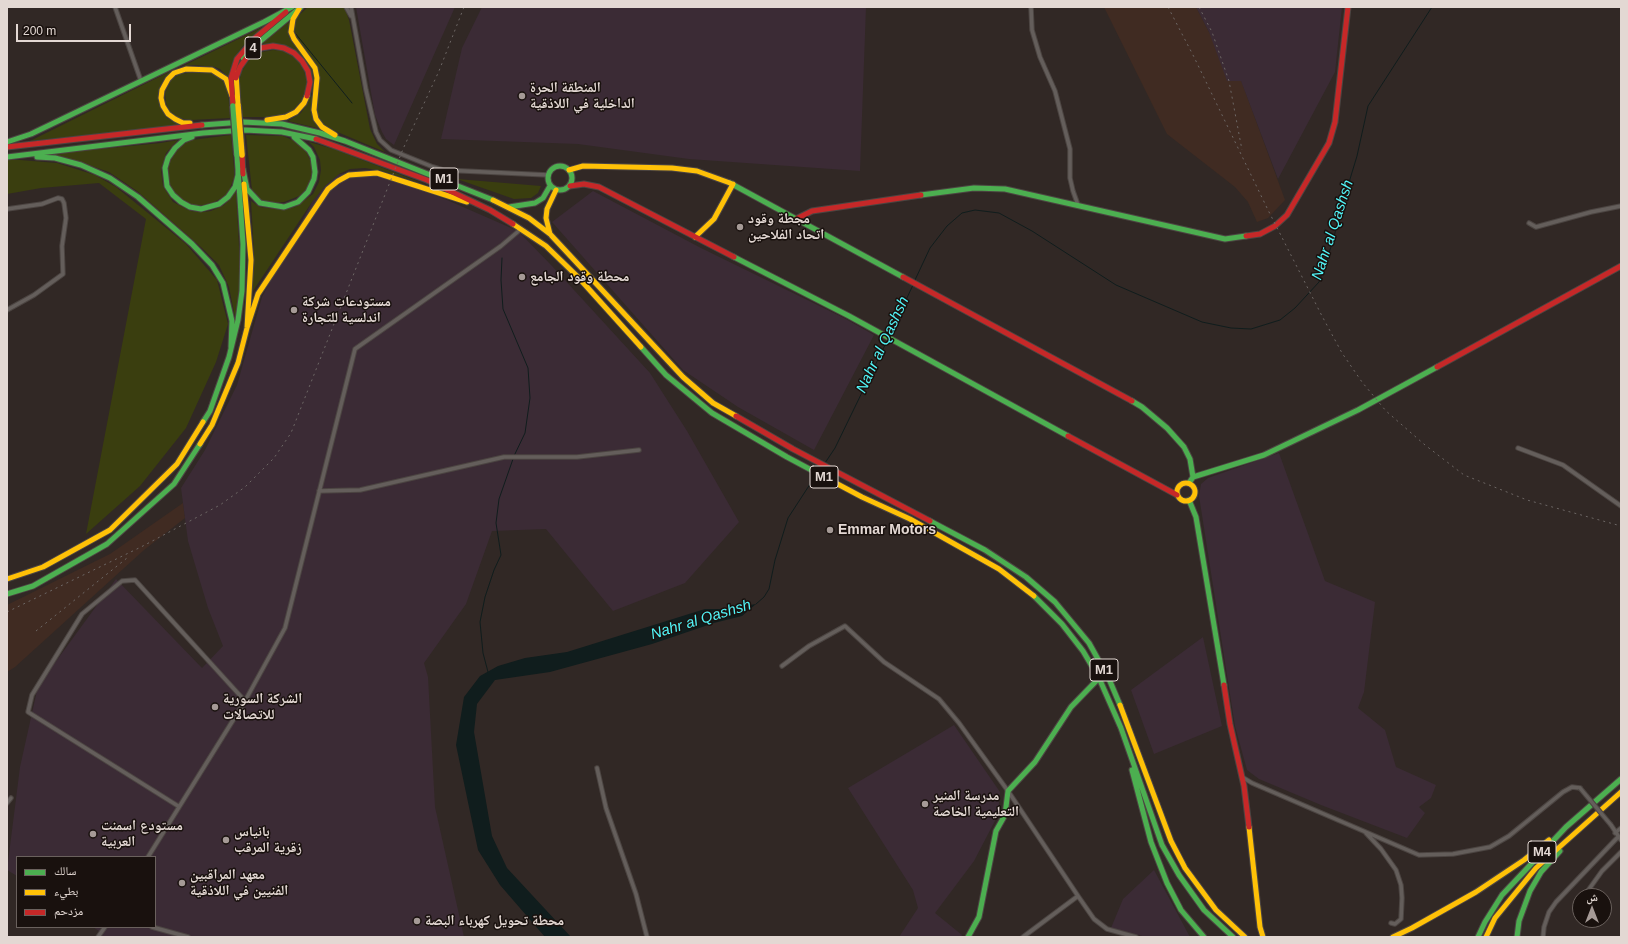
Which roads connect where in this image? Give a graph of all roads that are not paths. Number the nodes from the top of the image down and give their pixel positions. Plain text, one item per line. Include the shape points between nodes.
1 (115, 7) edge
2 (292, 7) edge
3 (346, 7) edge
4 (351, 7) edge
5 (1031, 7) edge
6 (1348, 7) edge
7 (300, 8) edge
8 (353, 20) junction
9 (236, 78) junction
10 (141, 81) junction
11 (232, 96) junction
12 (235, 105) junction
13 (243, 122) junction
14 (212, 124) junction
15 (282, 132) junction
16 (203, 133) junction
17 (345, 141) junction
18 (7, 142) edge
19 (7, 147) edge
20 (8, 157) edge
21 (240, 168) junction
22 (569, 170) junction
23 (548, 175) junction
24 (733, 184) junction
25 (550, 186) junction
26 (570, 186) junction
27 (556, 190) junction
28 (478, 205) junction
29 (1078, 205) junction
30 (1621, 206) edge
31 (509, 207) junction
32 (7, 209) edge
33 (796, 219) junction
34 (1528, 223) dead end
35 (521, 229) junction
36 (550, 234) junction
37 (695, 237) junction
38 (1621, 266) edge
39 (7, 310) edge
40 (247, 328) junction
41 (231, 347) junction
42 (1518, 448) dead end
43 (639, 450) dead end
44 (1193, 477) junction
45 (1189, 483) junction
46 (319, 491) junction
47 (1177, 495) junction
48 (1189, 500) junction
49 (1621, 506) edge
50 (7, 579) edge
51 (7, 594) edge
52 (782, 666) dead end
53 (1099, 678) junction
54 (245, 701) junction
55 (1121, 728) junction
56 (597, 768) dead end
57 (1242, 777) junction
58 (1621, 779) edge
59 (1008, 791) junction
60 (1621, 792) edge
61 (11, 798) dead end
62 (7, 803) edge
63 (178, 806) junction
64 (1566, 827) junction
65 (1621, 828) edge
66 (1364, 831) junction
67 (1574, 833) junction
68 (1618, 837) edge
69 (1621, 852) edge
70 (149, 856) edge
71 (1590, 888) edge
72 (1078, 896) junction
73 (1391, 923) dead end
74 (104, 928) edge
75 (156, 928) edge
76 (1412, 928) junction
77 (98, 937) edge
78 (188, 937) edge
79 (647, 937) edge
80 (968, 937) edge
81 (1023, 937) edge
82 (1136, 937) edge
83 (1204, 937) edge
84 (1233, 937) edge
85 (1245, 937) edge
86 (1261, 937) edge
87 (1393, 937) edge
88 (1397, 937) edge
89 (1478, 937) edge
90 (1486, 937) edge
91 (1516, 937) edge
92 (1543, 937) edge

1 - 10 street
2 - 10 main road
2 - 11 main road, 4 via 254,39 237,59 231,78
3 - 8 street
4 - 8 street
5 - 29 street via 1032,30 1040,57 1055,91 1070,149 1070,178
6 - 29 main road via 1335,122 1328,143 1287,215 1275,226 1260,234 1225,239
7 - 9 main road, 4 via 248,53 239,67
7 - 17 main road via 293,19 291,32 315,68 316,119 322,127
8 - 23 street via 376,132 380,140 391,150 443,170
9 - 12 main road, 4
9 - 13 main road via 243,62 251,54 261,48 273,46 284,48 299,56 309,76 309,93 296,112 281,119
10 - 18 main road via 31,134
11 - 12 main road, 4
11 - 14 main road via 223,76 208,69 182,70 165,82 161,94 162,102 171,117 183,123
12 - 21 main road, bridge
13 - 14 main road, M1
13 - 17 main road, M1 via 282,124
14 - 19 main road, M1
15 - 16 main road, M1 via 245,130
15 - 21 main road via 299,140 313,157 314,179 304,197 284,207 260,203 247,190
15 - 28 main road, M1 via 344,148 427,180
16 - 20 main road, M1
16 - 21 main road via 184,140 168,158 165,168 166,180 176,199 196,208 218,204 228,197 235,187
17 - 31 main road, M1
20 - 41 main road via 40,157 81,165 110,178 138,197 192,244 218,274 228,296 232,321
21 - 40 main road via 251,260
21 - 41 main road via 244,264 238,320
22 - 23 main road via 563,166 556,167 552,168
22 - 24 main road via 583,166 672,168 697,171
22 - 26 main road via 572,180
23 - 25 main road
24 - 33 main road
24 - 37 main road via 714,219
25 - 27 main road
25 - 31 main road via 543,198 535,203
26 - 27 main road
26 - 37 main road via 584,184 600,187
27 - 36 main road via 547,209 546,218
28 - 35 main road, M1
28 - 40 main road via 377,173 362,173 343,178 328,189 258,294
29 - 33 main road via 1005,189 974,188 812,211
30 - 34 street via 1536,227
31 - 36 main road, M1
32 - 39 street via 42,204 58,198 62,199 66,210 62,246 63,274
33 - 44 main road via 1142,407 1167,428 1184,447 1190,459
35 - 46 street via 501,246 355,348
35 - 53 main road, M1 via 546,246 578,277 666,375 712,413 787,457 910,519 1000,569 1038,599 1062,624 1083,651
36 - 85 main road, M1 via 683,377 713,403 793,449 985,550 1026,577 1055,602 1088,643 1109,679 1171,841 1185,868 1216,910
37 - 47 main road via 879,333
38 - 44 main road via 1358,410 1264,455
40 - 51 main road via 238,363 212,424 174,484 107,544 33,586
41 - 50 main road via 210,410 177,464 110,530 44,567
42 - 49 street via 1562,465
43 - 46 street via 577,457 504,457 360,490
44 - 45 main road
45 - 47 main road via 1181,484 1177,489
45 - 48 main road via 1195,490 1194,496
46 - 54 street via 285,628
47 - 48 main road via 1183,500
48 - 57 main road via 1196,517 1230,724
52 - 59 street via 809,646 845,626 884,662 939,698
53 - 55 main road, M1
53 - 59 main road via 1070,707 1035,762
54 - 63 street
54 - 63 street via 135,580 122,581 82,614 32,696 28,712
55 - 83 main road via 1151,842 1167,883 1181,910
55 - 84 main road, M1 via 1162,845 1179,875 1204,910
56 - 79 street via 606,808 636,894
57 - 66 street
57 - 86 main road
58 - 64 main road, M4
59 - 72 street
59 - 80 main road via 1005,815 996,831 979,917
60 - 67 main road, M4
61 - 62 street
63 - 70 street
64 - 76 main road via 1524,860 1476,892
64 - 89 main road, M4 via 1502,895
65 - 68 street
66 - 68 street, bridge via 1419,855 1453,854 1490,847 1509,836 1562,792 1572,787 1580,788
66 - 73 street via 1381,848 1396,870 1401,885 1401,919 1395,924
67 - 90 main road, M4 via 1536,868 1516,891 1495,918
67 - 91 main road via 1541,872 1530,891
68 - 92 street via 1556,902 1549,912
69 - 71 street
72 - 81 street
72 - 82 street via 1094,919 1107,929
74 - 77 street
75 - 78 street
76 - 87 main road
76 - 88 main road

